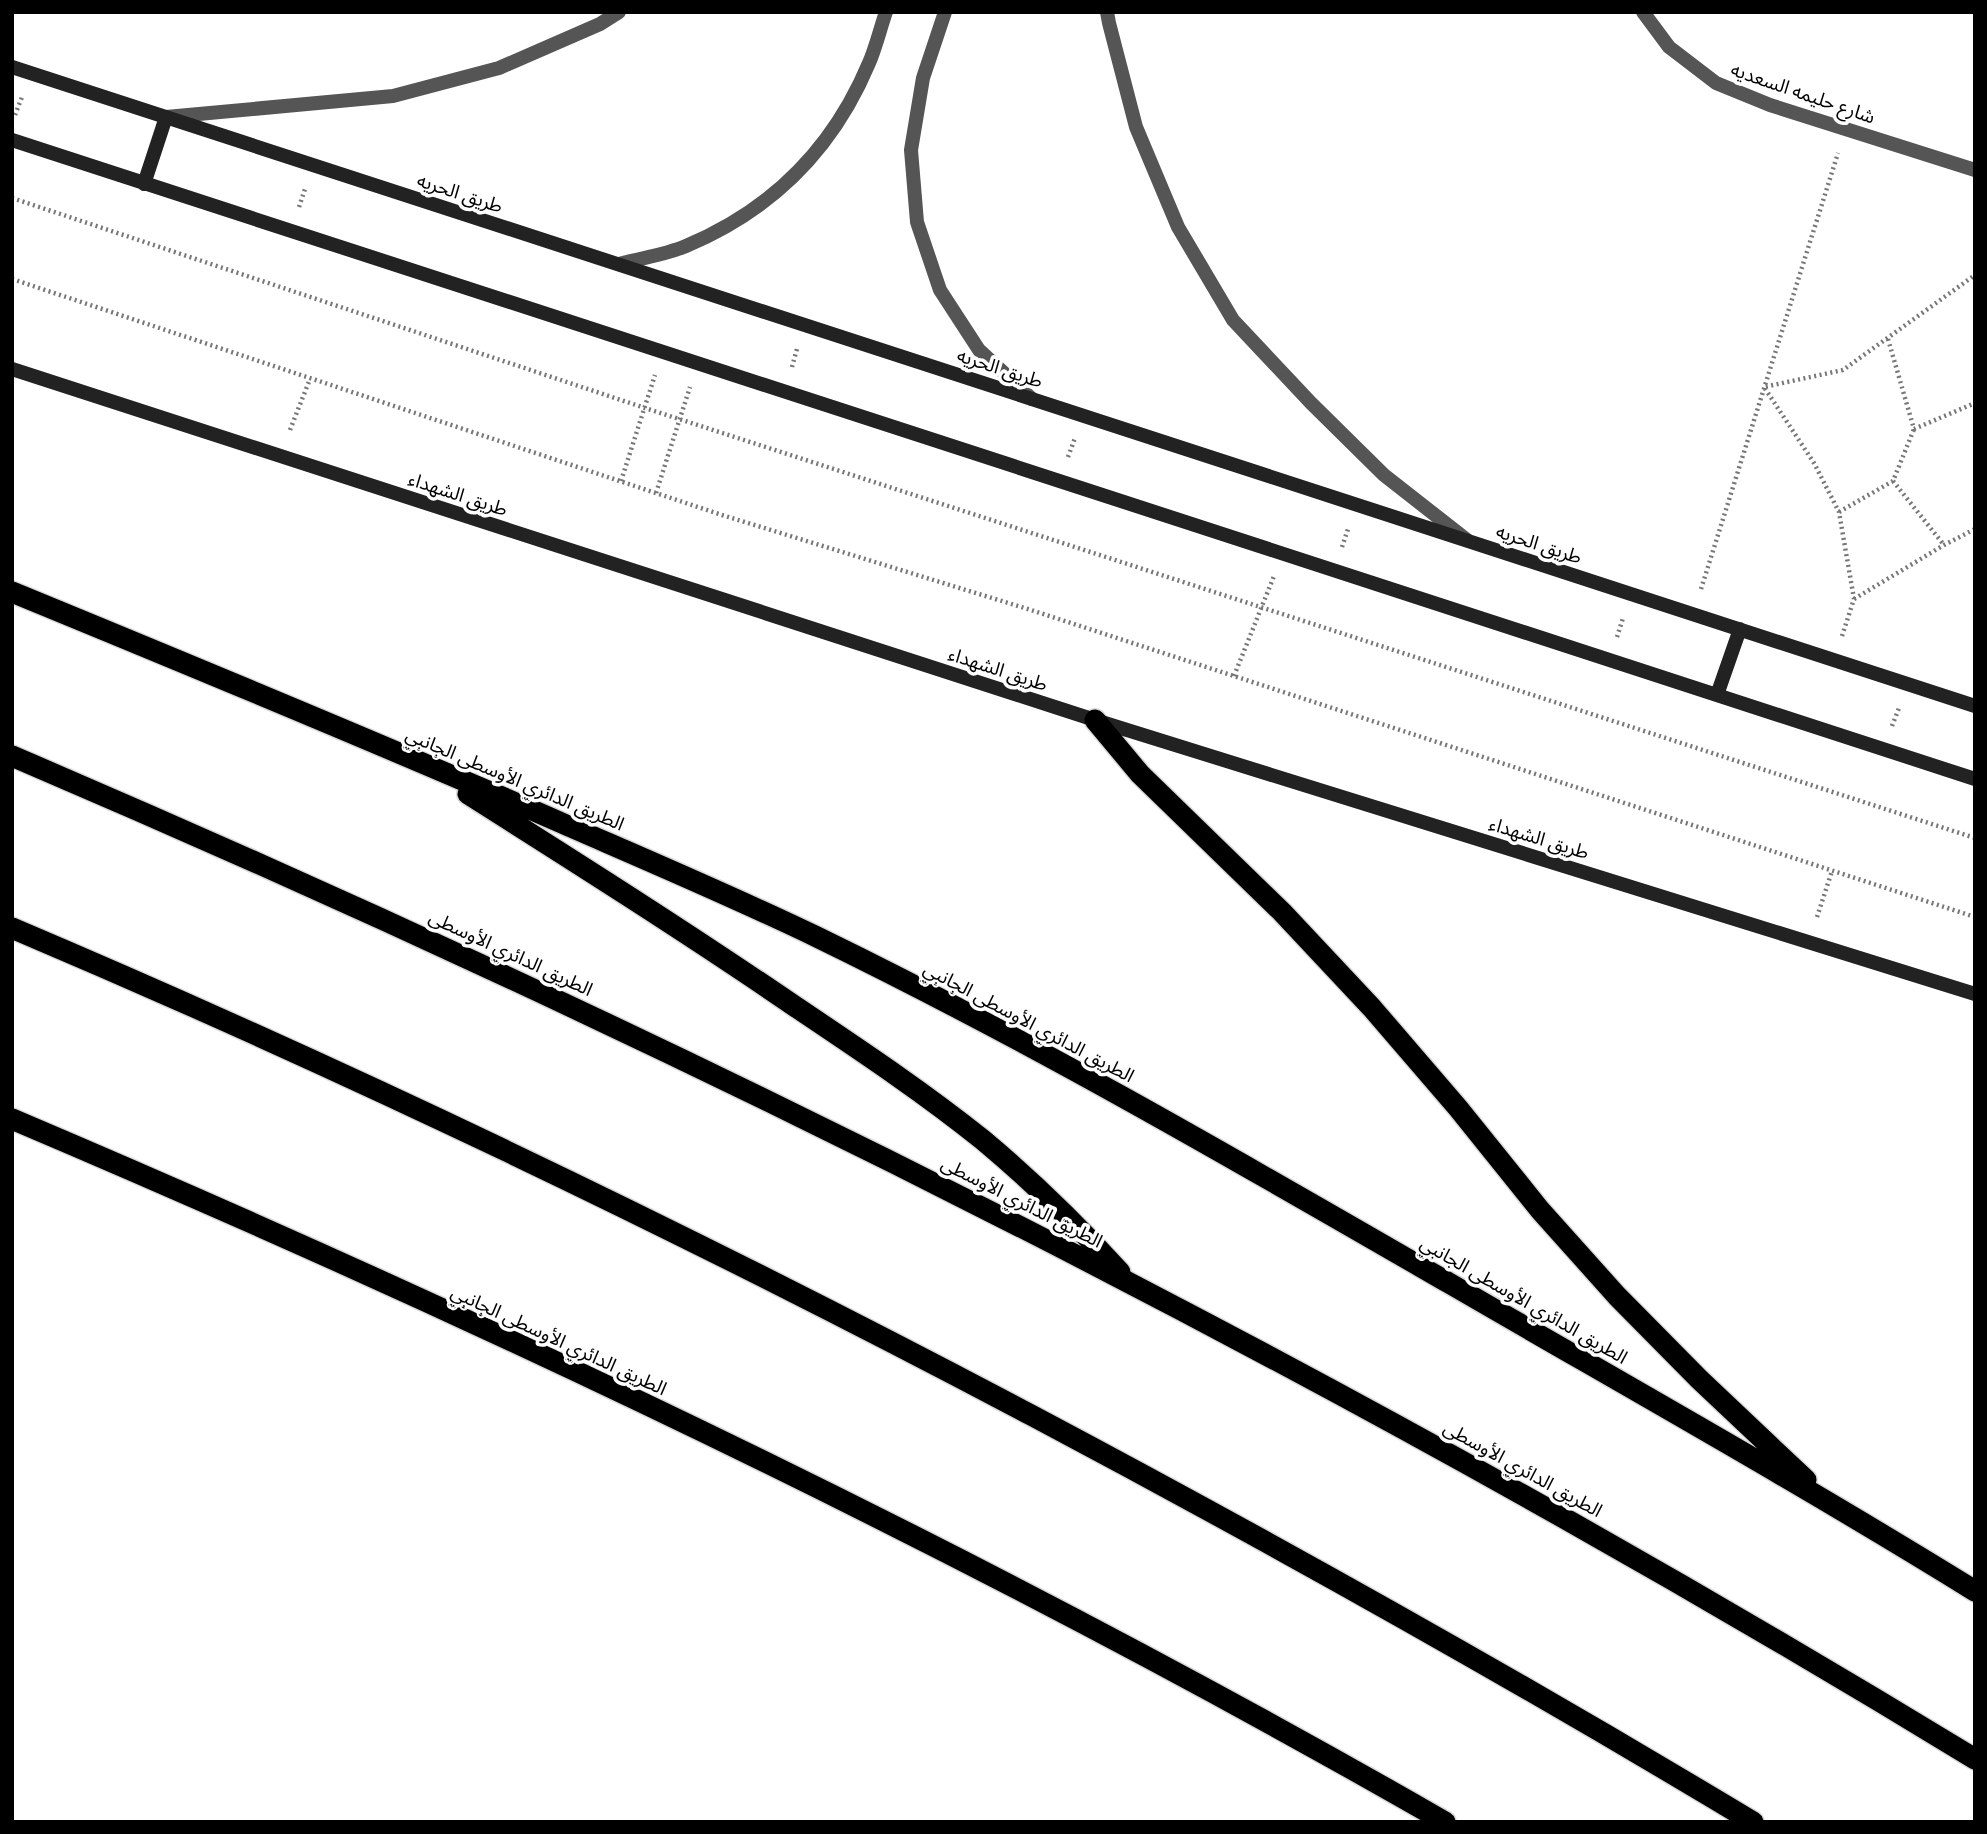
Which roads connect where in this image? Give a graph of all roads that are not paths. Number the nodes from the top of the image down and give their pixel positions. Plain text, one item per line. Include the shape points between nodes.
1 (619, 12) edge
2 (886, 12) edge
3 (945, 12) edge
4 (1107, 12) edge
5 (1643, 12) edge
6 (12, 67) edge
7 (166, 117) junction
8 (12, 140) edge
9 (1975, 170) edge
10 (144, 184) junction
11 (619, 264) junction
12 (12, 369) edge
13 (1032, 399) junction
14 (1468, 541) junction
15 (12, 592) edge
16 (1740, 629) junction
17 (1717, 695) junction
18 (1975, 706) edge
19 (1095, 720) junction
20 (12, 756) edge
21 (415, 760) junction
22 (1975, 779) edge
23 (12, 928) edge
24 (1975, 994) edge
25 (12, 1119) edge
26 (1131, 1284) junction
27 (1827, 1501) junction
28 (1975, 1591) edge
29 (1975, 1759) edge
30 (1446, 1822) edge
31 (1753, 1822) edge

1 - 7 street via 499,68 393,96
2 - 11 street via 869,63 839,123 796,175 744,217 684,247
3 - 13 street via 923,78 911,149 917,222 940,290 979,350
4 - 14 street via 1136,127 1178,228 1233,320 1384,475
5 - 9 street, شارع حليمه السعديه via 1669,47 1716,83 1770,105
6 - 7 street, طريق الحريه
7 - 10 street
7 - 11 street, طريق الحريه
8 - 10 street
10 - 17 street
11 - 13 street, طريق الحريه
12 - 19 street, طريق الشهداء
13 - 14 street, طريق الحريه
14 - 16 street, طريق الحريه
15 - 21 highway, الطريق الدائري الأوسطى الجانبي
16 - 17 street
16 - 18 street, طريق الحريه
17 - 22 street
19 - 24 street, طريق الشهداء
19 - 27 highway via 1140,774 1245,874 1372,1008 1617,1296
20 - 26 highway, الطريق الدائري الأوسطى via 324,891 657,1046
21 - 26 highway via 671,923 941,1108 1060,1209
21 - 27 highway, الطريق الدائري الأوسطى الجانبي via 714,890 1008,1034
23 - 31 highway via 433,1115 891,1342 1318,1570
25 - 30 highway, الطريق الدائري الأوسطى الجانبي via 486,1330 828,1493 1101,1631
26 - 29 highway, الطريق الدائري الأوسطى via 1538,1503
27 - 28 highway, الطريق الدائري الأوسطى الجانبي

